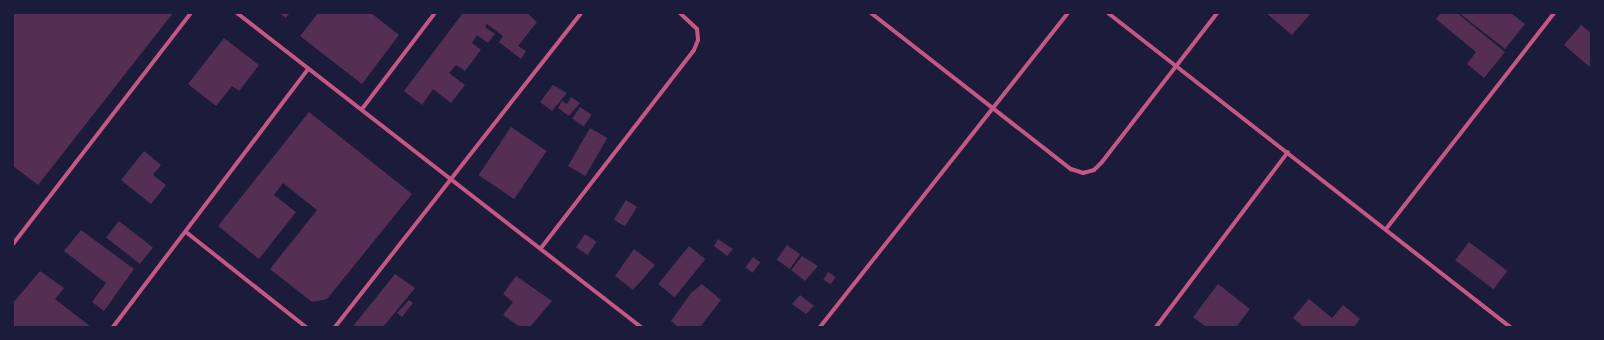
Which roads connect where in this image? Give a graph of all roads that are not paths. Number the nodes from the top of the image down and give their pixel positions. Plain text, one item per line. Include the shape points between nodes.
1 (191, 13) edge
2 (237, 13) edge
3 (435, 13) edge
4 (581, 13) edge
5 (680, 13) edge
6 (871, 13) edge
7 (1068, 13) edge
8 (1108, 13) edge
9 (1217, 13) edge
10 (1554, 13) edge
11 (1176, 66) junction
12 (308, 69) junction
13 (993, 107) junction
14 (362, 109) junction
15 (1288, 152) junction
16 (450, 178) junction
17 (1386, 229) junction
18 (186, 232) junction
19 (13, 244) edge
20 (541, 248) junction
21 (113, 327) edge
22 (306, 327) edge
23 (335, 327) edge
24 (641, 327) edge
25 (820, 327) edge
26 (1156, 327) edge
27 (1510, 327) edge

1 - 19 street
2 - 12 street
3 - 14 street
4 - 16 street
5 - 20 street via 696,29 698,40 694,50
6 - 13 street
7 - 13 street
8 - 11 street
9 - 11 street
10 - 17 street
11 - 13 street via 1102,162 1094,170 1083,173 1071,169
11 - 15 street
12 - 14 street
12 - 18 street
13 - 25 street
14 - 16 street
15 - 17 street
15 - 26 street
16 - 20 street
16 - 23 street
17 - 27 street
18 - 21 street
18 - 22 street
20 - 24 street

